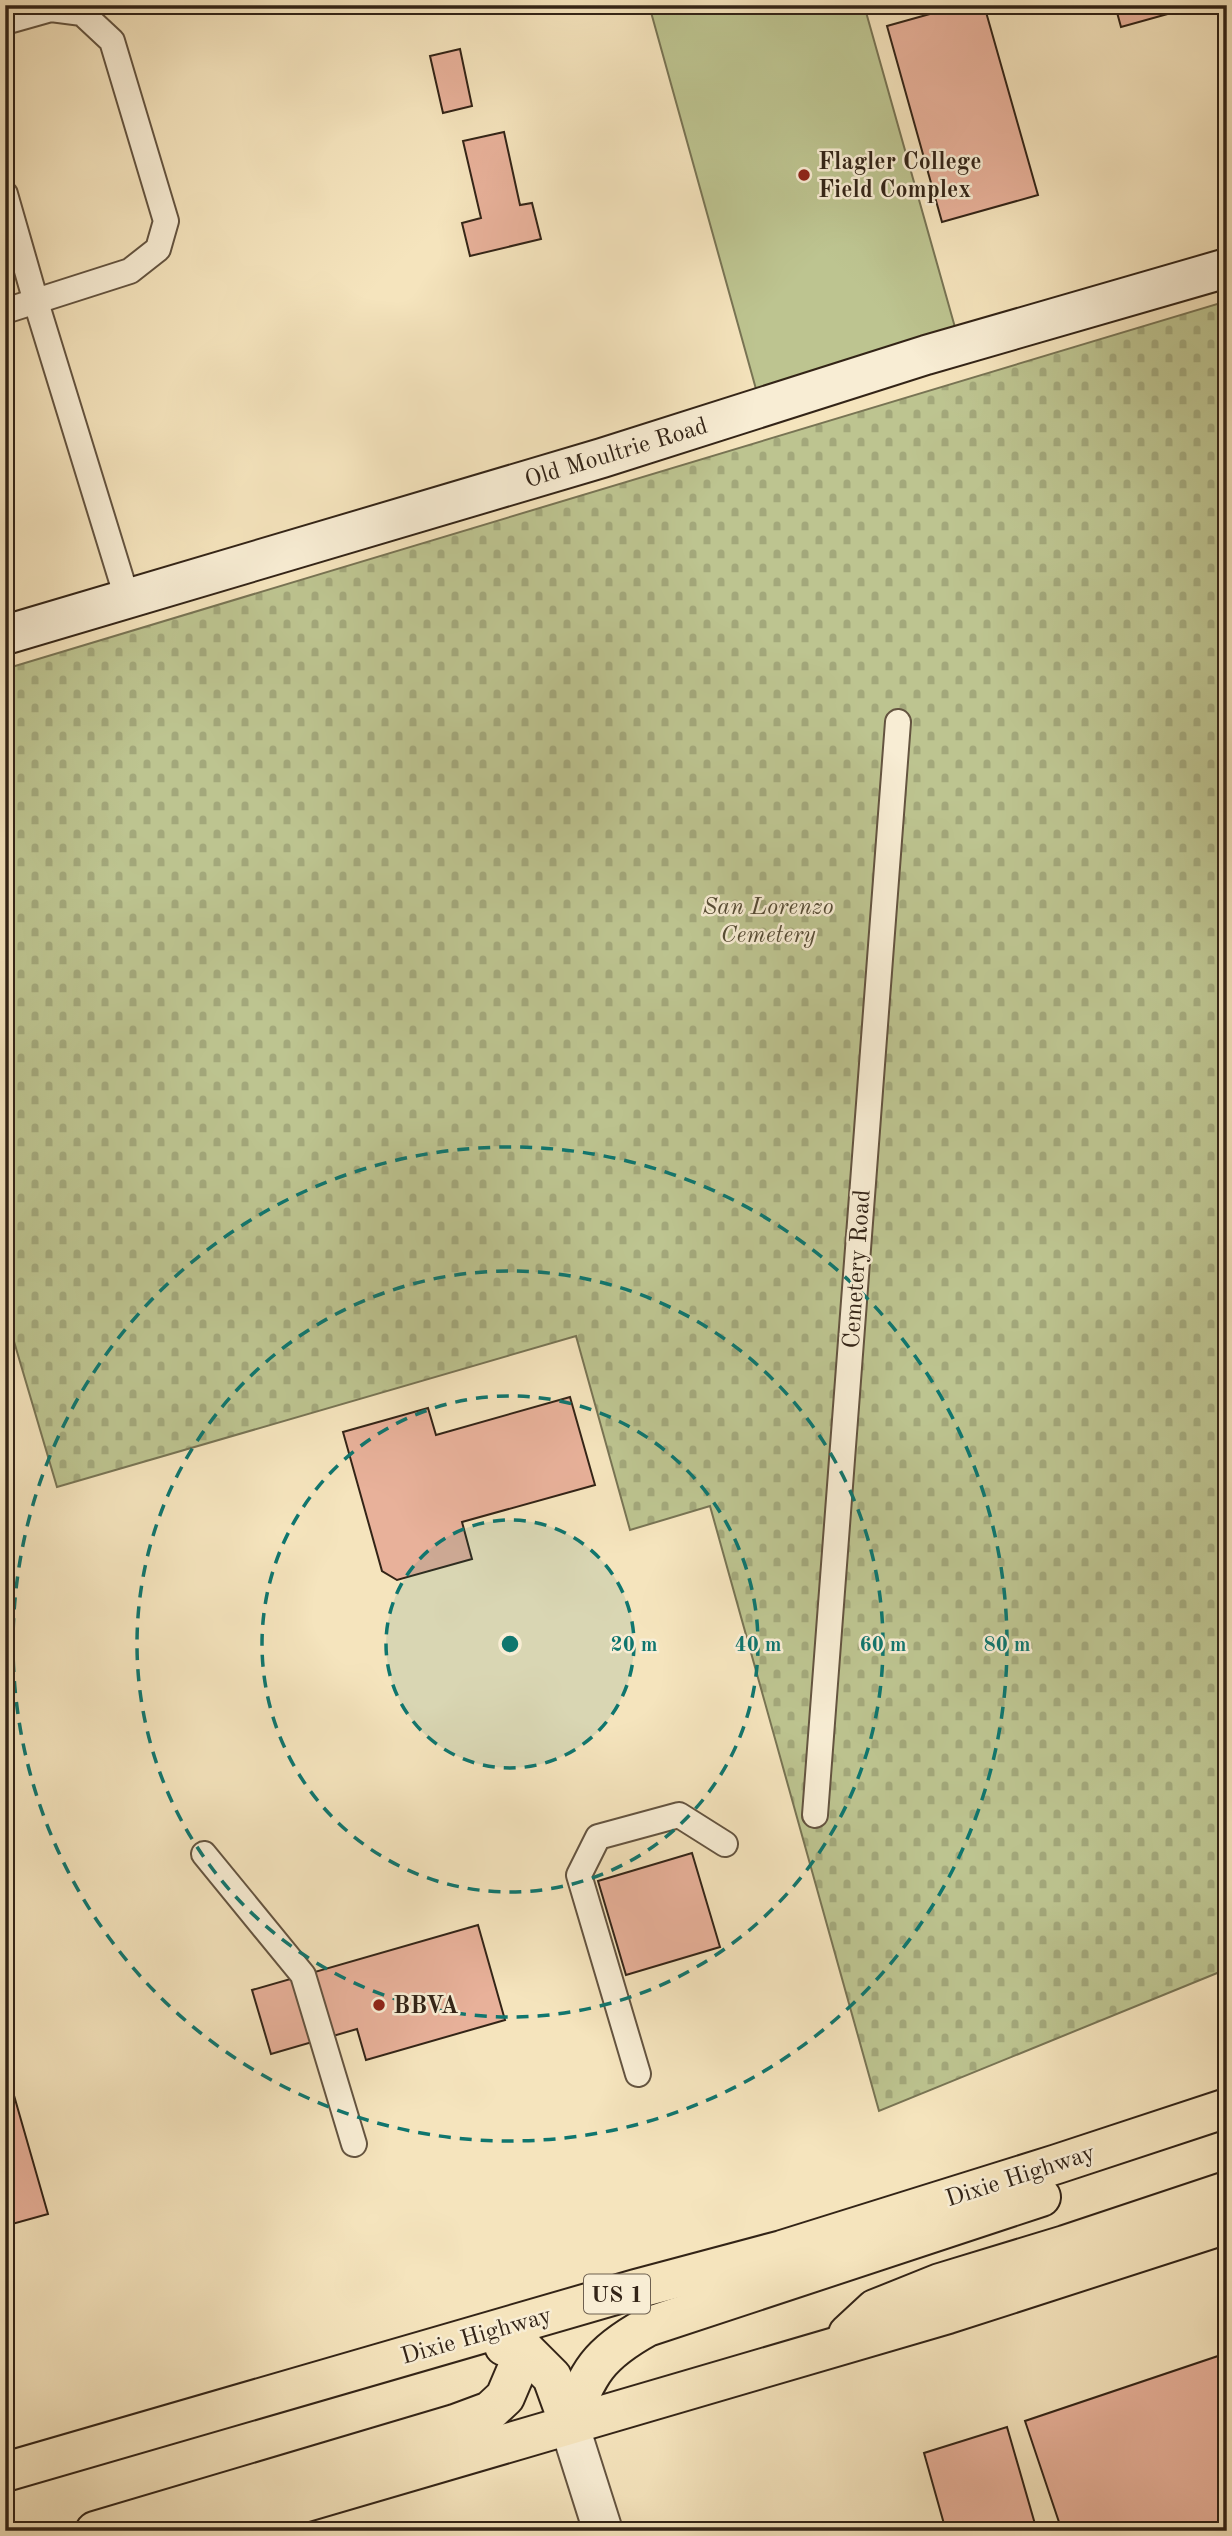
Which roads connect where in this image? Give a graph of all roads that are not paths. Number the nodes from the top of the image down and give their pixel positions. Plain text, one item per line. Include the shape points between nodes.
1 (5, 22) edge
2 (5, 194) edge
3 (1227, 268) edge
4 (36, 302) junction
5 (5, 310) edge
6 (127, 598) junction
7 (5, 635) edge
8 (898, 723) dead end
9 (815, 1815) dead end
10 (725, 1844) dead end
11 (204, 1854) dead end
12 (638, 2074) dead end
13 (1227, 2108) edge
14 (1164, 2129) junction
15 (354, 2144) dead end
16 (1227, 2191) edge
17 (1227, 2224) edge
18 (833, 2347) junction
19 (427, 2349) junction
20 (525, 2350) junction
21 (569, 2424) junction
22 (5, 2472) edge
23 (95, 2531) edge
24 (207, 2531) edge
25 (603, 2531) edge

1 - 4 lane via 51,9 82,13 112,41 166,221 158,249 130,271
2 - 4 lane
3 - 6 main road, Old Moultrie Road
4 - 5 lane
4 - 6 lane
6 - 7 main road, Old Moultrie Road
8 - 9 lane, Cemetery Road
10 - 12 lane via 679,1815 598,1838 579,1875
11 - 15 lane via 303,1975
13 - 14 main road, Dixie Highway / US 1
14 - 19 main road, Dixie Highway / US 1 via 782,2250
14 - 21 main road via 1086,2176 1042,2196 648,2327 622,2340 600,2361 583,2385
16 - 18 main road via 940,2283 875,2309
17 - 18 main road
18 - 21 main road
19 - 20 main road via 493,2345
19 - 22 main road, Dixie Highway / US 1
20 - 21 main road via 552,2377
20 - 23 main road via 505,2397 490,2411
21 - 24 main road
21 - 25 main road

